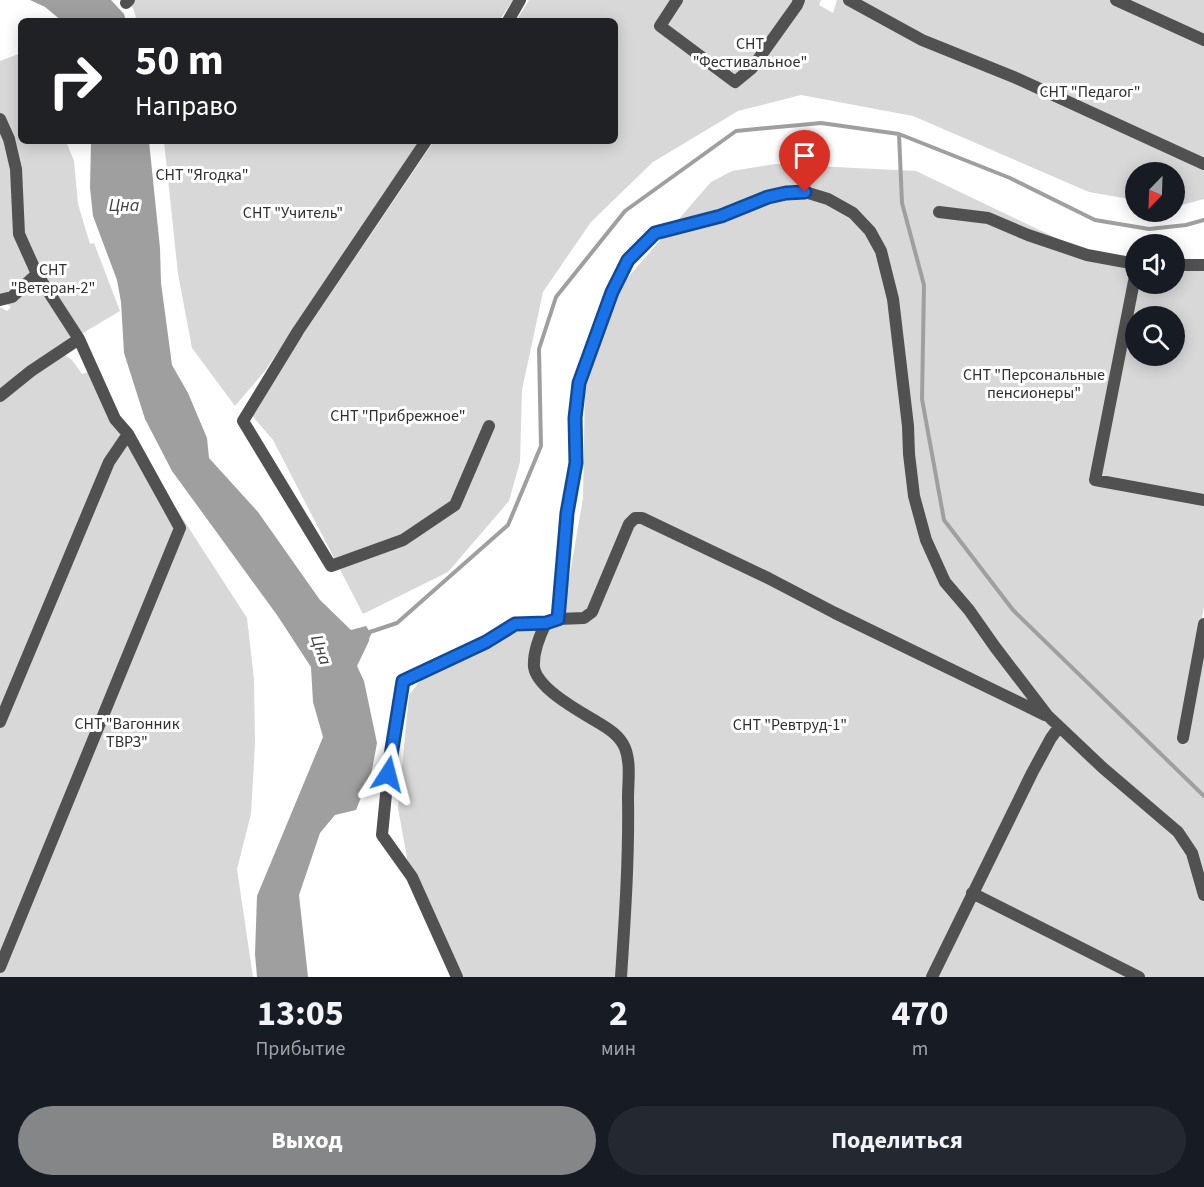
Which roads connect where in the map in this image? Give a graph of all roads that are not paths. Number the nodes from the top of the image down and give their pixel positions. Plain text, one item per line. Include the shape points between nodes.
1 (520, 0) edge
2 (677, 0) edge
3 (799, 0) edge
4 (849, 0) edge
5 (1116, 0) edge
6 (510, 18) edge
7 (1204, 40) edge
8 (0, 119) edge
9 (424, 144) edge
10 (1204, 164) edge
11 (939, 212) dead end
12 (1125, 262) edge
13 (1185, 265) edge
14 (1204, 265) edge
15 (37, 274) junction
16 (1131, 294) edge
17 (0, 300) edge
18 (79, 339) junction
19 (0, 396) edge
20 (489, 426) dead end
21 (128, 434) junction
22 (1204, 500) edge
23 (552, 621) junction
24 (1204, 624) edge
25 (1047, 715) junction
26 (0, 722) edge
27 (1059, 727) junction
28 (1183, 738) dead end
29 (972, 893) junction
30 (1204, 895) edge
31 (0, 967) edge
32 (457, 977) edge
33 (621, 977) edge
34 (932, 977) edge
35 (1139, 977) edge

1 - 6 street
2 - 3 street via 660,26 735,82 752,68
4 - 10 street via 922,40 1016,78
5 - 7 street
8 - 15 street via 16,169 19,234
9 - 20 street via 298,331 243,421 331,566 403,540 455,505
11 - 12 street via 988,218 1088,255
13 - 14 street
15 - 17 street via 12,297
15 - 18 street
16 - 22 street via 1095,480
18 - 19 street
18 - 21 street via 115,419
21 - 26 street via 109,462
21 - 31 street via 180,528
23 - 25 street via 584,618 592,612 629,524 642,518
23 - 25 street via 576,463 579,383 612,292 628,260 655,233 721,216 768,197 805,192 853,213 870,231 881,251 894,309 914,496 926,540 945,582
23 - 32 street via 515,624 403,681 382,835 412,877
23 - 33 street via 539,637 534,664 538,676 558,696 614,733 628,758
24 - 28 street
25 - 27 street
27 - 29 street
27 - 30 street via 1178,832 1192,853
29 - 34 street
29 - 35 street

